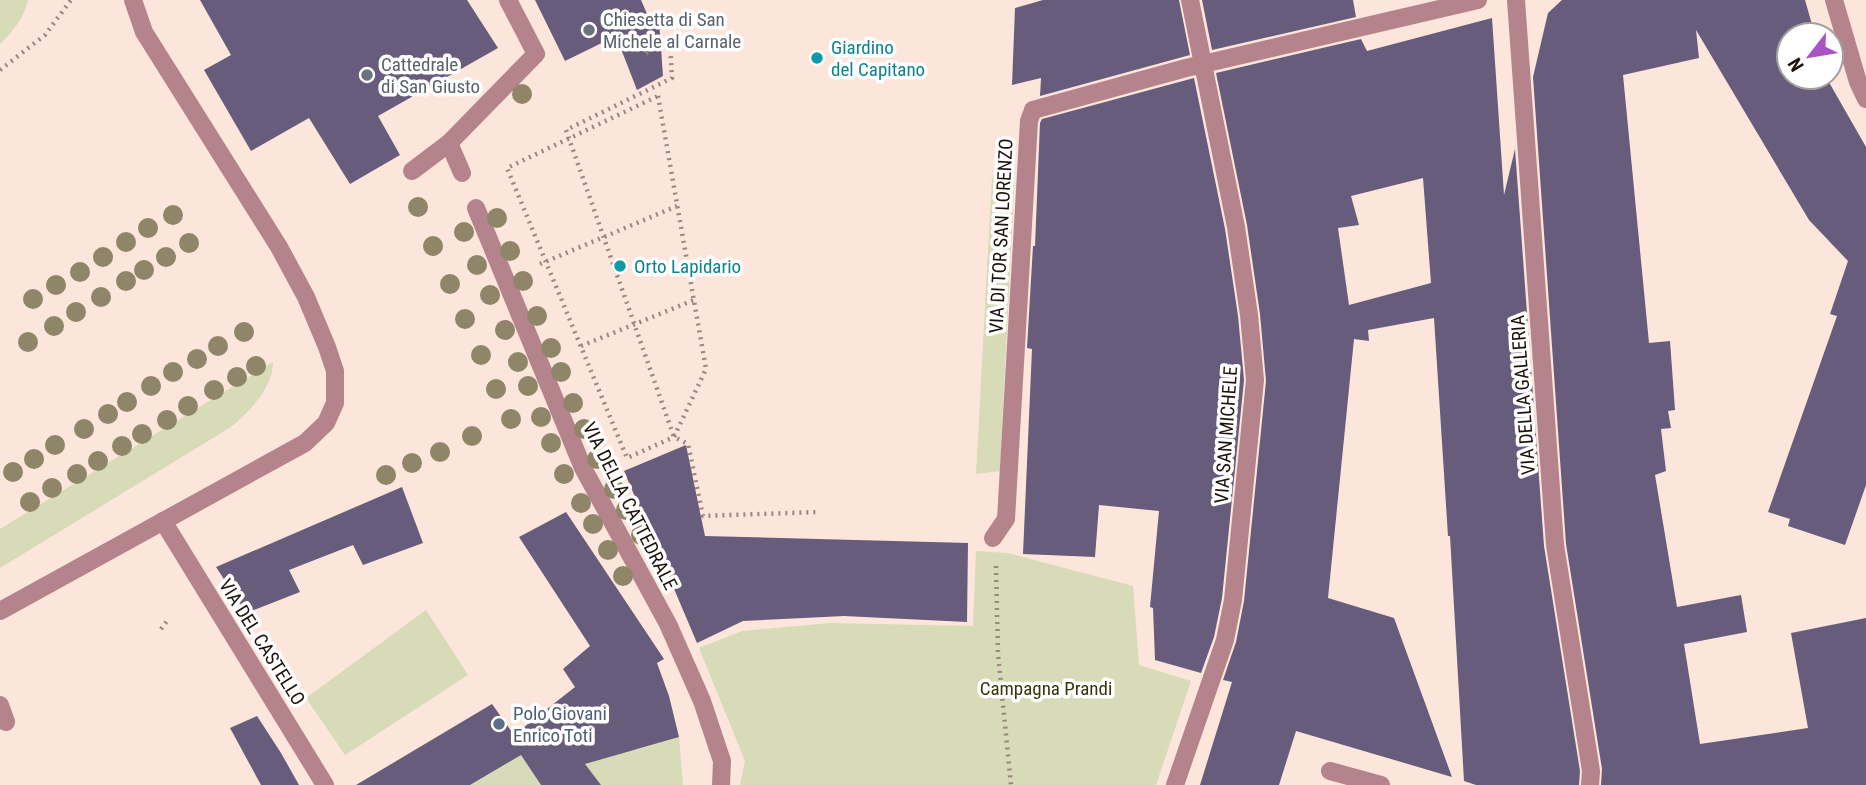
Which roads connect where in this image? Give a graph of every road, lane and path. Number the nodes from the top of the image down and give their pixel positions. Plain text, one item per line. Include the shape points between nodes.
1 (71, 0) edge
2 (133, 0) edge
3 (508, 0) edge
4 (1189, 0) edge
5 (1478, 0) edge
6 (1516, 0) edge
7 (1834, 0) edge
8 (646, 53) dead end
9 (1203, 64) junction
10 (0, 70) edge
11 (1866, 99) edge
12 (570, 138) junction
13 (449, 143) junction
14 (412, 171) dead end
15 (461, 173) dead end
16 (677, 206) junction
17 (476, 208) dead end
18 (604, 237) junction
19 (543, 263) junction
20 (694, 300) junction
21 (635, 324) junction
22 (581, 346) junction
23 (674, 437) junction
24 (819, 512) dead end
25 (163, 521) junction
26 (993, 538) dead end
27 (996, 565) dead end
28 (0, 611) edge
29 (169, 618) dead end
30 (161, 629) dead end
31 (1330, 771) dead end
32 (326, 785) edge
33 (721, 785) edge
34 (1011, 785) edge
35 (1175, 785) edge
36 (1381, 785) edge
37 (1590, 785) edge

1 - 10 path via 45,35
2 - 25 street via 144,32 279,247 306,297 335,371 335,403 326,423 305,443
3 - 13 street via 536,54
4 - 9 street, VIA SAN MICHELE
5 - 9 street
6 - 37 street, VIA DELLA GALLERIA via 1555,545
7 - 11 street
8 - 12 path via 670,41 672,78 566,130
9 - 26 street, VIA DI TOR SAN LORENZO via 1033,110 1006,519
9 - 35 street, VIA SAN MICHELE via 1236,227 1255,380 1233,600
12 - 16 path via 659,96
12 - 18 path
12 - 19 path via 507,168
13 - 14 street
13 - 15 street
16 - 18 path
16 - 20 path
17 - 33 street, VIA DELLA CATTEDRALE via 583,468 668,624 702,701 722,761
18 - 19 path
18 - 21 path
19 - 22 path
20 - 21 path
20 - 23 path via 706,369
21 - 22 path
21 - 23 path
22 - 23 path via 627,458
23 - 24 path via 688,444 703,516
25 - 28 street
25 - 32 street, VIA DEL CASTELLO
27 - 34 path via 998,654
29 - 30 path
31 - 36 street

